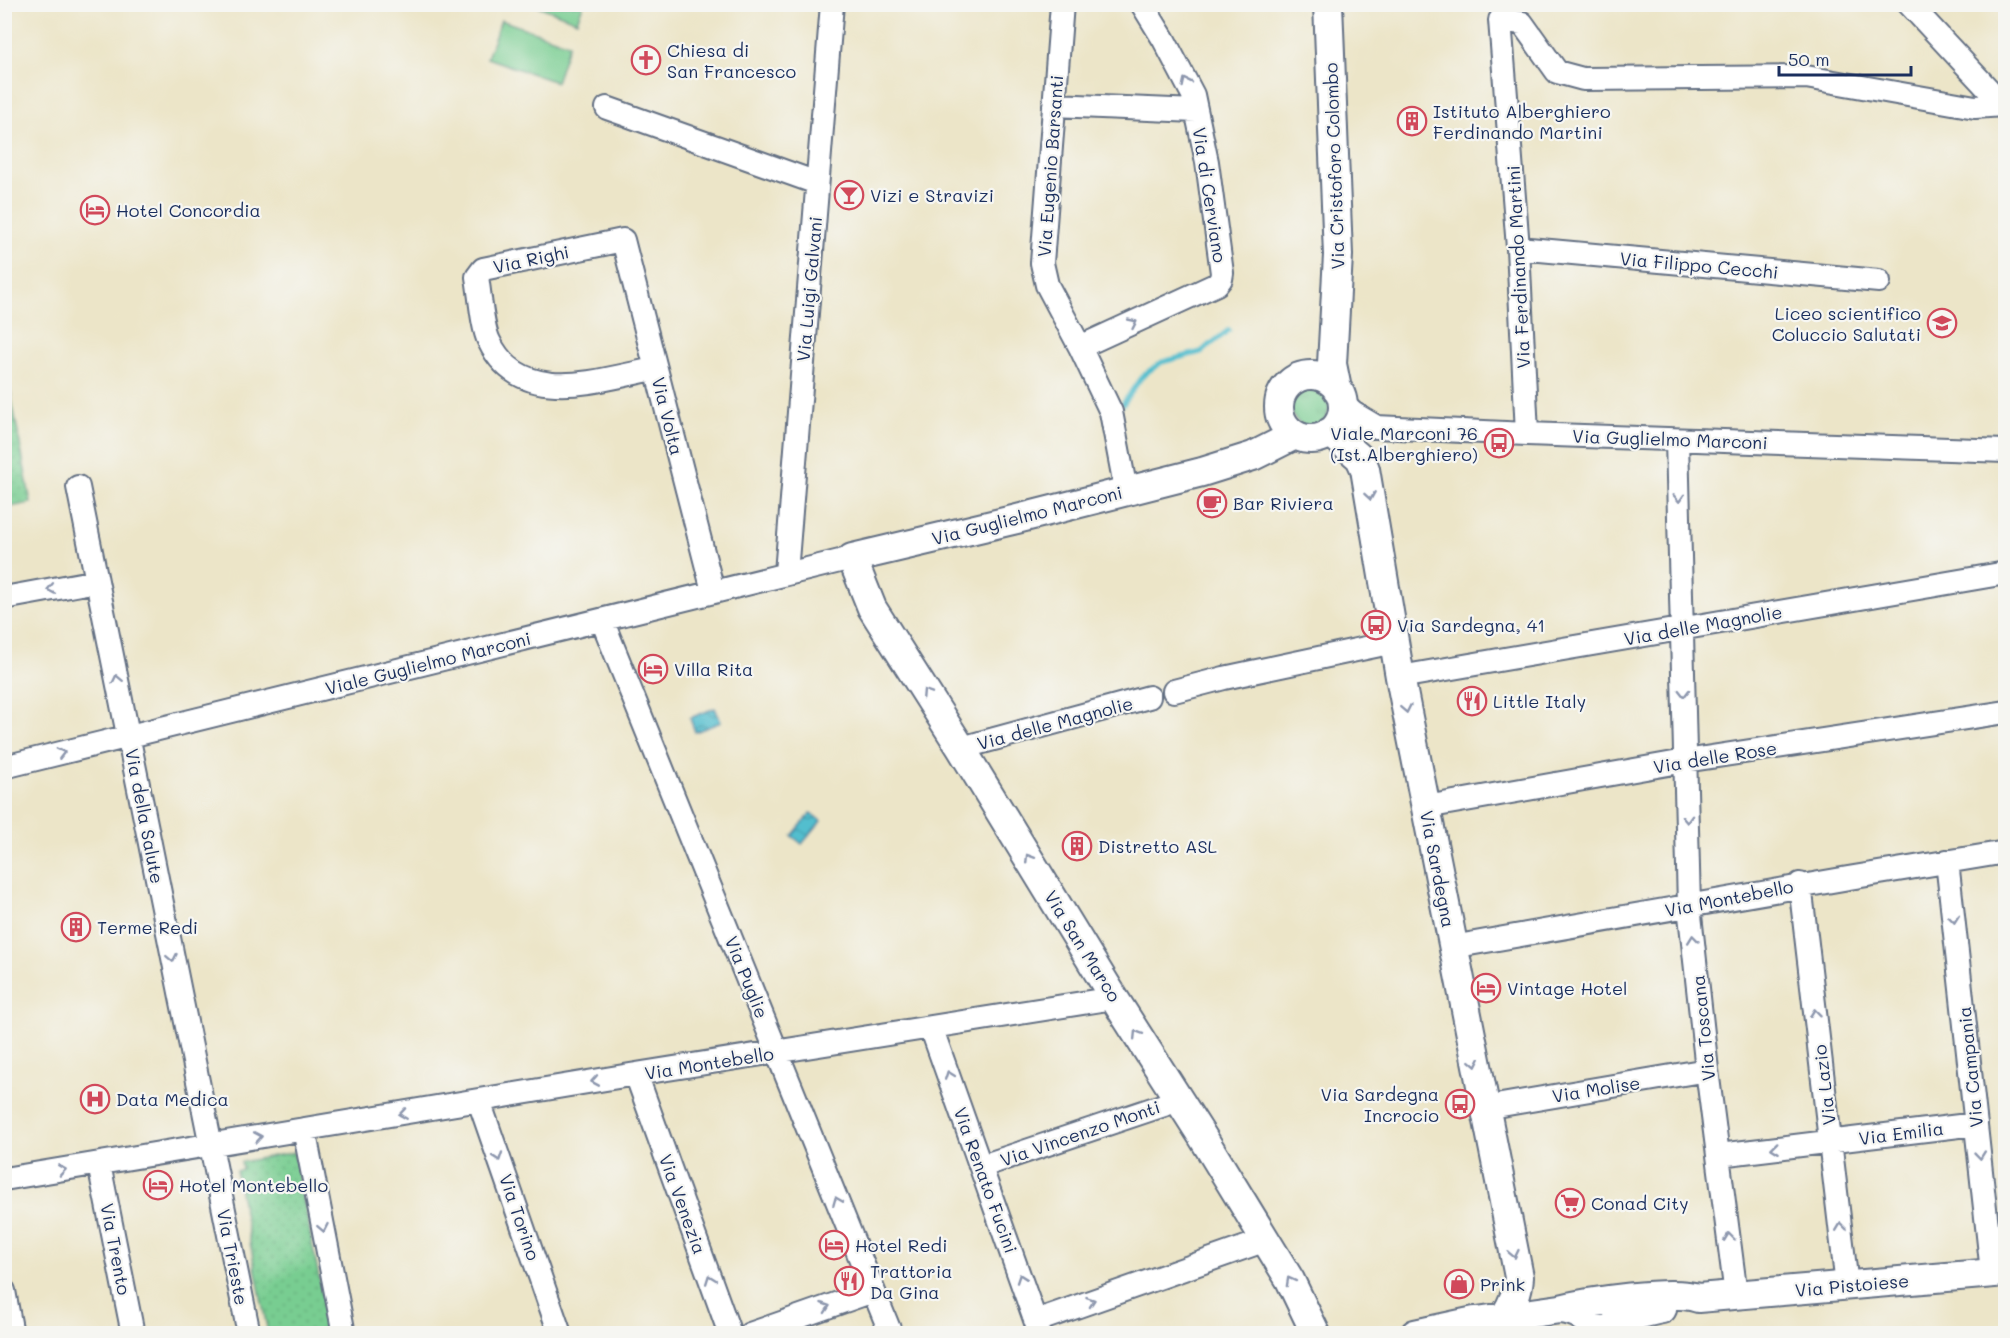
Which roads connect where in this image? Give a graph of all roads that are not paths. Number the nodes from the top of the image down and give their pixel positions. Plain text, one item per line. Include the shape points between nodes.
1 (832, 4) edge
2 (1062, 4) edge
3 (1142, 4) edge
4 (1328, 4) edge
5 (1909, 4) edge
6 (1054, 105) junction
7 (2004, 105) edge
8 (607, 108) dead end
9 (1196, 111) junction
10 (817, 183) junction
11 (623, 240) joint
12 (1518, 248) junction
13 (1879, 281) dead end
14 (1334, 328) junction
15 (1080, 347) junction
16 (656, 369) junction
17 (1298, 378) junction
18 (1279, 405) junction
19 (1337, 413) junction
20 (1527, 434) junction
21 (1295, 435) junction
22 (1677, 440) junction
23 (2006, 451) edge
24 (1202, 472) junction
25 (78, 487) dead end
26 (1126, 491) junction
27 (852, 558) junction
28 (786, 573) junction
29 (2006, 573) edge
30 (97, 580) junction
31 (712, 591) junction
32 (4, 598) edge
33 (602, 620) junction
34 (1683, 629) junction
35 (1394, 642) junction
36 (1400, 677) junction
37 (1174, 691) dead end
38 (1149, 698) dead end
39 (2006, 712) edge
40 (129, 736) junction
41 (961, 748) junction
42 (1685, 761) junction
43 (4, 767) edge
44 (1426, 807) junction
45 (2006, 852) edge
46 (1947, 861) junction
47 (1800, 884) junction
48 (1689, 906) junction
49 (1452, 947) junction
50 (1114, 998) junction
51 (931, 1027) junction
52 (777, 1052) junction
53 (1707, 1070) junction
54 (636, 1074) junction
55 (1179, 1100) junction
56 (479, 1101) junction
57 (1484, 1108) junction
58 (1976, 1124) junction
59 (304, 1129) junction
60 (1830, 1141) junction
61 (211, 1145) junction
62 (1719, 1155) junction
63 (99, 1164) junction
64 (982, 1166) junction
65 (4, 1179) edge
66 (1266, 1240) junction
67 (1999, 1272) edge
68 (1847, 1286) junction
69 (4, 1291) edge
70 (873, 1291) junction
71 (1736, 1295) junction
72 (1505, 1316) junction
73 (1609, 1323) edge
74 (1038, 1327) edge
75 (1467, 1327) edge
76 (12, 1334) edge
77 (133, 1334) edge
78 (249, 1334) edge
79 (344, 1334) edge
80 (560, 1334) edge
81 (730, 1334) edge
82 (750, 1334) edge
83 (891, 1334) edge
84 (1316, 1334) edge
85 (1415, 1334) edge

1 - 10 street, Via Luigi Galvani
2 - 6 street, Via Eugenio Barsanti
9 -> 3 street, Via di Cerviano via 1179,68
4 - 14 main road, Via Cristoforo Colombo via 1338,255
5 - 7 street
6 - 9 street
6 - 15 street, Via Eugenio Barsanti via 1042,263 1047,285
7 - 12 street, Via Ferdinando Martini via 1975,107 1806,77 1583,79 1557,72 1522,22 1500,20
8 - 10 street
15 -> 9 street, Via di Cerviano via 1221,279
10 - 28 street, Via Luigi Galvani
11 - 16 street, Via Volta
11 - 16 street, Via Righi via 483,269 477,277 488,340 512,371 533,382 567,385
12 - 13 street, Via Filippo Cecchi
12 - 20 street, Via Ferdinando Martini
14 - 17 main road
14 - 19 main road, Via Cristoforo Colombo via 1332,364
15 - 26 street, Via Eugenio Barsanti via 1111,412
16 - 31 street, Via Volta
17 - 18 main road, Via Guglielmo Marconi via 1285,389
17 - 19 main road via 1320,376 1330,381
18 - 21 main road via 1283,422
18 - 24 main road, Via Guglielmo Marconi via 1255,440
19 - 20 street, Via Guglielmo Marconi via 1376,427
19 - 21 main road, Via Guglielmo Marconi via 1313,439
19 -> 35 main road, Via Sardegna via 1363,463
20 - 22 street, Via Guglielmo Marconi
21 - 24 main road, Via Guglielmo Marconi via 1253,456
22 - 23 street, Via Guglielmo Marconi
22 -> 34 street, Via Toscana
24 - 26 main road, Via Guglielmo Marconi
25 - 30 street, Via della Salute
26 - 27 main road, Via Guglielmo Marconi
27 - 28 street, Viale Guglielmo Marconi
41 -> 27 main road, Via San Marco via 872,608
28 - 31 street, Viale Guglielmo Marconi
29 - 34 street, Via delle Magnolie
30 -> 32 street
40 -> 30 street, Via della Salute
31 - 33 street, Viale Guglielmo Marconi
33 - 40 street, Viale Guglielmo Marconi
33 - 52 street, Via Puglie
34 - 36 street, Via delle Magnolie
34 -> 42 street, Via Toscana
35 - 36 main road, Via Sardegna
35 - 37 street
36 -> 44 main road, Via Sardegna
38 - 41 street, Via delle Magnolie
39 - 42 street, Via delle Rose
43 -> 40 street, Viale Guglielmo Marconi
40 -> 61 street, Via della Salute
50 -> 41 main road, Via San Marco
42 - 44 street, Via delle Rose
42 -> 48 street, Via Toscana
44 - 49 main road, Via Sardegna
45 - 46 street, Via Montebello
46 - 47 street, Via Montebello
46 -> 58 street, Via Campania
47 - 48 street, Via Montebello
60 -> 47 street, Via Lazio
48 - 49 street, Via Montebello
53 -> 48 street, Via Toscana
49 -> 57 main road, Via Sardegna
50 - 51 street, Via Montebello
55 -> 50 main road, Via San Marco
51 - 52 street, Via Montebello
64 -> 51 street, Via Renato Fucini
52 - 54 street, Via Montebello
70 -> 52 street, Via Puglie
53 - 57 street, Via Molise
53 - 62 street, Via Toscana
54 -> 56 street, Via Montebello
81 -> 54 street, Via Venezia
55 - 64 street, Via Vincenzo Monti
55 - 66 main road, Via San Marco
56 -> 59 street, Via Montebello
56 -> 80 street, Via Torino
57 -> 72 main road, Via Sardegna via 1519,1277 1514,1300
58 - 60 street, Via Emilia
58 -> 67 street, Via Campania
61 -> 59 street, Via Montebello
59 -> 79 street
60 -> 62 street, Via Emilia
68 -> 60 street, Via Lazio
61 - 63 street, Via Montebello
61 - 78 street, Via Trieste
71 -> 62 street, Via Toscana
65 -> 63 street, Via Montebello
63 - 77 street, Via Trento
74 -> 64 street, Via Renato Fucini
74 -> 66 street
84 -> 66 main road, Via San Marco
67 - 68 main road, Via Pistoiese
68 - 71 main road, Via Pistoiese
69 - 76 street
82 -> 70 street
70 - 83 street, Via Puglie
71 - 73 main road, Via Pistoiese via 1698,1298
72 - 73 main road via 1568,1309
72 - 75 main road
75 - 85 main road

